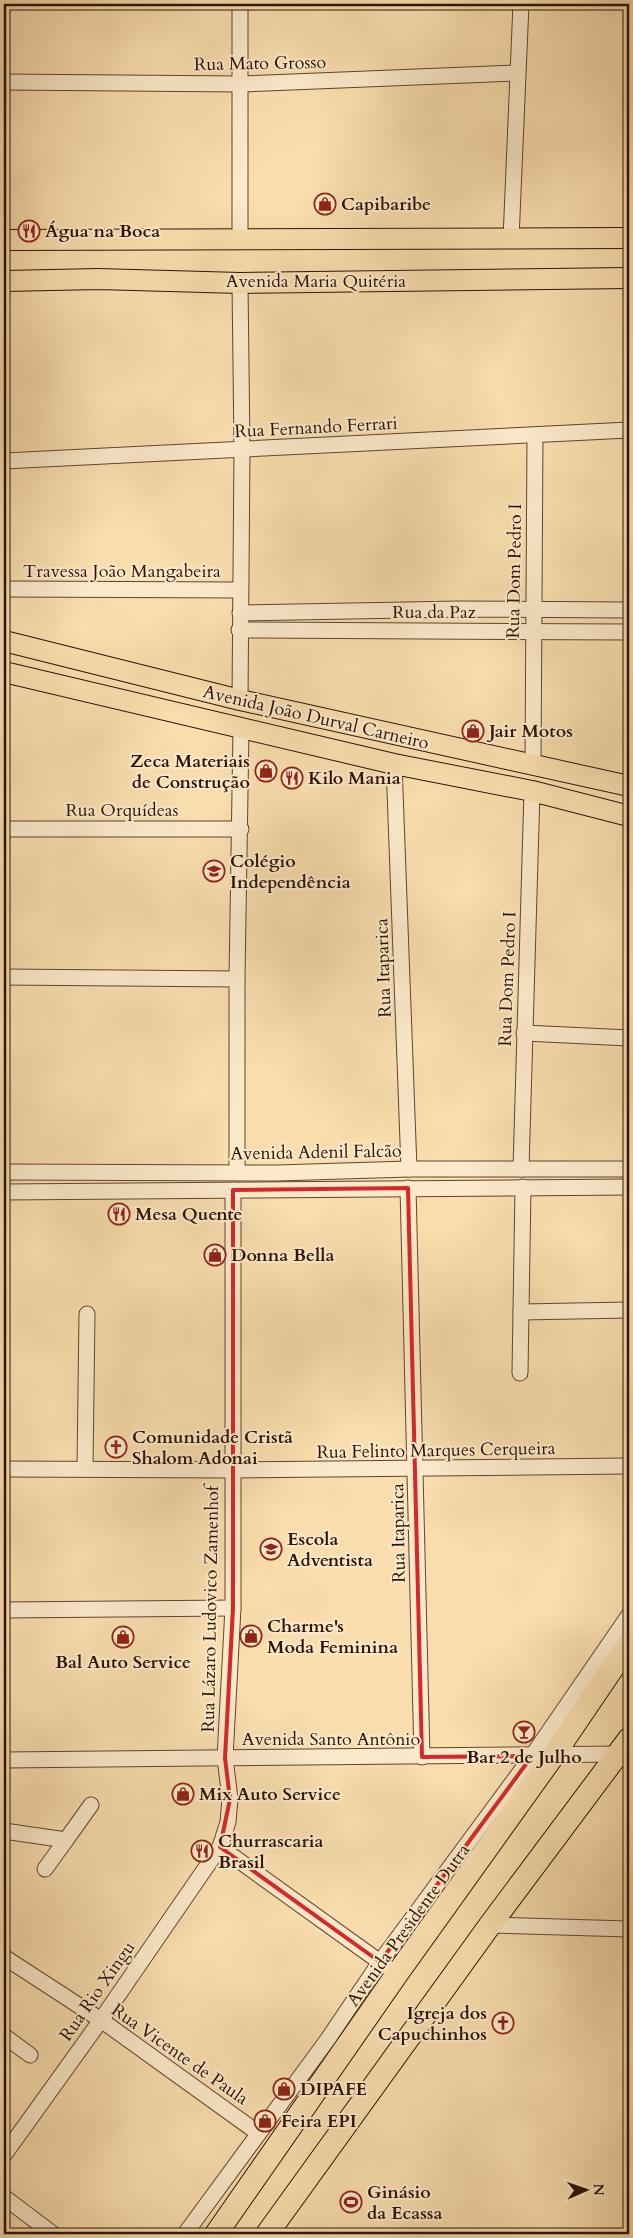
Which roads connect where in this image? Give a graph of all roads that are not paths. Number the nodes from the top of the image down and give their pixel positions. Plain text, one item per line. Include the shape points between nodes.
1 (240, 4) edge
2 (521, 4) edge
3 (517, 73) junction
4 (4, 82) edge
5 (241, 84) junction
6 (629, 238) edge
7 (511, 239) junction
8 (4, 240) edge
9 (240, 240) junction
10 (629, 278) edge
11 (4, 281) edge
12 (240, 283) junction
13 (629, 430) edge
14 (535, 436) junction
15 (242, 449) junction
16 (4, 461) edge
17 (4, 589) edge
18 (240, 590) junction
19 (460, 609) junction
20 (533, 609) junction
21 (629, 610) edge
22 (240, 613) junction
23 (239, 630) junction
24 (459, 631) junction
25 (532, 631) junction
26 (629, 632) edge
27 (4, 641) edge
28 (4, 672) edge
29 (240, 700) junction
30 (241, 728) junction
31 (394, 764) junction
32 (533, 766) junction
33 (555, 782) junction
34 (629, 786) edge
35 (532, 791) junction
36 (629, 800) edge
37 (629, 816) edge
38 (4, 829) edge
39 (241, 829) junction
40 (4, 977) edge
41 (238, 979) junction
42 (524, 1033) junction
43 (629, 1038) edge
44 (521, 1168) junction
45 (629, 1169) edge
46 (410, 1170) junction
47 (4, 1172) edge
48 (237, 1172) junction
49 (138, 1173) junction
50 (523, 1187) junction
51 (629, 1187) edge
52 (408, 1188) junction
53 (234, 1190) junction
54 (138, 1191) junction
55 (4, 1192) edge
56 (629, 1310) edge
57 (521, 1312) junction
58 (86, 1314) dead end
59 (520, 1373) dead end
60 (629, 1466) edge
61 (85, 1468) junction
62 (4, 1469) edge
63 (415, 1469) junction
64 (231, 1470) junction
65 (232, 1608) junction
66 (4, 1610) edge
67 (629, 1615) edge
68 (629, 1644) edge
69 (626, 1749) edge
70 (542, 1756) junction
71 (225, 1758) junction
72 (422, 1758) junction
73 (4, 1760) edge
74 (91, 1805) dead end
75 (4, 1831) edge
76 (66, 1840) junction
77 (220, 1847) junction
78 (45, 1869) dead end
79 (490, 1925) junction
80 (629, 1929) edge
81 (4, 1957) edge
82 (388, 1968) junction
83 (100, 2020) junction
84 (4, 2036) edge
85 (336, 2045) junction
86 (30, 2055) dead end
87 (258, 2133) junction
88 (4, 2155) edge
89 (4, 2197) edge
90 (206, 2206) junction
91 (221, 2228) edge
92 (53, 2234) edge
93 (185, 2234) edge
94 (267, 2234) edge

1 - 5 street
2 - 3 street
3 - 5 street, Rua Mato Grosso
3 - 7 street
4 - 5 street, Rua Mato Grosso
5 - 9 street
6 - 7 main road
7 - 9 main road
8 - 9 main road
10 - 12 main road, Avenida Maria Quitéria
11 - 12 main road, Avenida Maria Quitéria via 98,279
12 - 15 street
13 - 14 street, Rua Fernando Ferrari
14 - 15 street, Rua Fernando Ferrari
14 - 20 street, Rua Dom Pedro I
15 - 16 street, Rua Fernando Ferrari
15 - 18 street
17 - 18 street, Travessa João Mangabeira
18 - 22 street
19 - 20 street, Rua da Paz
19 - 22 street, Rua da Paz
19 - 24 street
20 - 21 street, Rua da Paz
20 - 25 street, Rua Dom Pedro I
22 - 23 street
23 - 24 street, Rua da Paz
23 - 29 street
24 - 25 street, Rua da Paz
25 - 26 street, Rua da Paz
25 - 32 street, Rua Dom Pedro I
27 - 29 main road, Avenida João Durval Carneiro
28 - 30 main road, Avenida João Durval Carneiro
29 - 32 main road, Avenida João Durval Carneiro
30 - 31 main road, Avenida João Durval Carneiro
30 - 39 street
31 - 35 main road, Avenida João Durval Carneiro
31 - 46 street, Rua Itaparica
32 - 33 main road
32 - 34 main road, Avenida João Durval Carneiro
33 - 35 main road
33 - 36 main road
35 - 37 main road, Avenida João Durval Carneiro
35 - 42 street, Rua Dom Pedro I
38 - 39 street, Rua Orquídeas
39 - 41 street
40 - 41 street
41 - 48 street
42 - 43 street
42 - 44 street, Rua Dom Pedro I
44 - 45 street, Avenida Adenil Falcão
44 - 46 street, Avenida Adenil Falcão
46 - 48 street, Avenida Adenil Falcão
47 - 49 street, Avenida Adenil Falcão
48 - 49 street, Avenida Adenil Falcão
49 - 54 street
50 - 51 street, Avenida Adenil Falcão
50 - 52 street, Avenida Adenil Falcão
50 - 57 street
52 - 53 street, Avenida Adenil Falcão
52 - 63 street, Rua Itaparica
53 - 54 street, Avenida Adenil Falcão
53 - 64 street, Rua Lázaro Ludovico Zamenhof
54 - 55 street, Avenida Adenil Falcão
56 - 57 street
57 - 59 street
58 - 61 street
60 - 63 street, Rua Felinto Marques Cerqueira
61 - 62 street, Rua Felinto Marques Cerqueira
61 - 64 street, Rua Felinto Marques Cerqueira
63 - 64 street, Rua Felinto Marques Cerqueira
63 - 72 street, Rua Itaparica
64 - 65 street, Rua Lázaro Ludovico Zamenhof
65 - 66 street
65 - 71 street, Rua Lázaro Ludovico Zamenhof
67 - 70 street, Avenida Presidente Dutra
68 - 70 highway, Avenida Presidente Dutra
69 - 70 street, Avenida Santo Antônio
69 - 79 highway
70 - 72 street, Avenida Santo Antônio
70 - 82 highway, Avenida Presidente Dutra
71 - 72 street, Avenida Santo Antônio
71 - 73 street, Avenida Santo Antônio
71 - 77 street, Rua Lázaro Ludovico Zamenhof via 230,1799 228,1822
74 - 76 street
75 - 76 street
76 - 78 street
77 - 82 street
77 - 83 street, Rua Rio Xingu
79 - 80 street
79 - 94 highway
81 - 83 street, Rua Vicente de Paula
82 - 85 highway, Avenida Presidente Dutra
83 - 87 street, Rua Vicente de Paula
83 - 88 street, Rua Rio Xingu
84 - 86 street
85 - 87 street, Avenida Presidente Dutra
85 - 91 highway, Avenida Presidente Dutra
87 - 90 street, Avenida Presidente Dutra
89 - 92 street
90 - 91 street
90 - 93 street, Avenida Presidente Dutra

